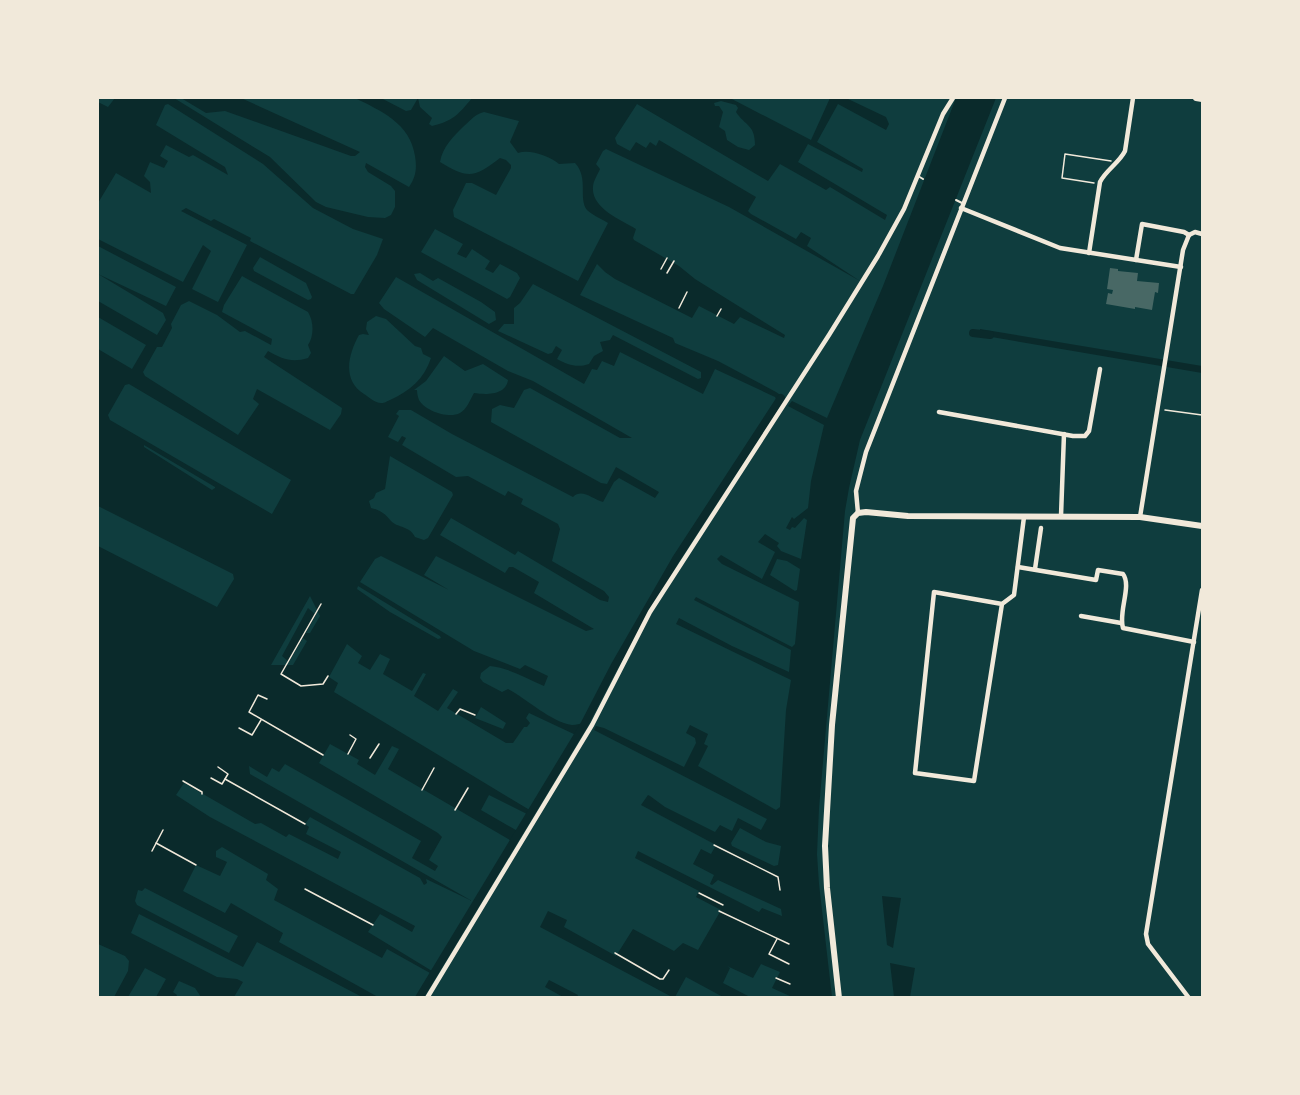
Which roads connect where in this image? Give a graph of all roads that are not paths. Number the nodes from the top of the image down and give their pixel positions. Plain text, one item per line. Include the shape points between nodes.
1 (953, 98) edge
2 (1005, 98) edge
3 (1133, 98) edge
4 (1196, 98) edge
5 (1203, 99) edge
6 (956, 200) dead end
7 (961, 206) junction
8 (1203, 234) edge
9 (1189, 235) junction
10 (1089, 253) junction
11 (1136, 260) junction
12 (1180, 267) junction
13 (1100, 369) dead end
14 (939, 412) dead end
15 (1064, 434) junction
16 (858, 513) junction
17 (1061, 516) junction
18 (1024, 517) junction
19 (1140, 517) junction
20 (1203, 526) edge
21 (1041, 528) dead end
22 (1018, 567) junction
23 (1035, 569) junction
24 (1203, 590) edge
25 (1002, 604) junction
26 (1081, 616) dead end
27 (1121, 623) junction
28 (1194, 642) junction
29 (427, 998) edge
30 (839, 998) edge
31 (1189, 998) edge

1 - 29 street via 943,114 920,177 879,256 650,612 590,728
2 - 7 street
3 - 10 street via 1125,151 1100,184
4 - 5 street
6 - 7 lane
7 - 10 street via 1051,245
7 - 16 street via 866,452 856,491
8 - 9 street
9 - 11 street via 1142,224
9 - 12 street
10 - 11 street
11 - 12 street
12 - 19 street
13 - 15 street via 1088,434
14 - 15 street
15 - 17 street
16 - 18 street
16 - 30 street via 853,518 826,816 826,888
17 - 18 street
17 - 19 street
18 - 22 street
19 - 20 street
21 - 23 street
22 - 23 street
22 - 25 street via 1014,595
23 - 27 street via 1096,580 1098,570 1123,574 1127,580
24 - 28 street
25 - 25 street via 974,781 915,772 934,592
26 - 27 street
27 - 28 street via 1127,630
28 - 31 street via 1146,934 1148,944

